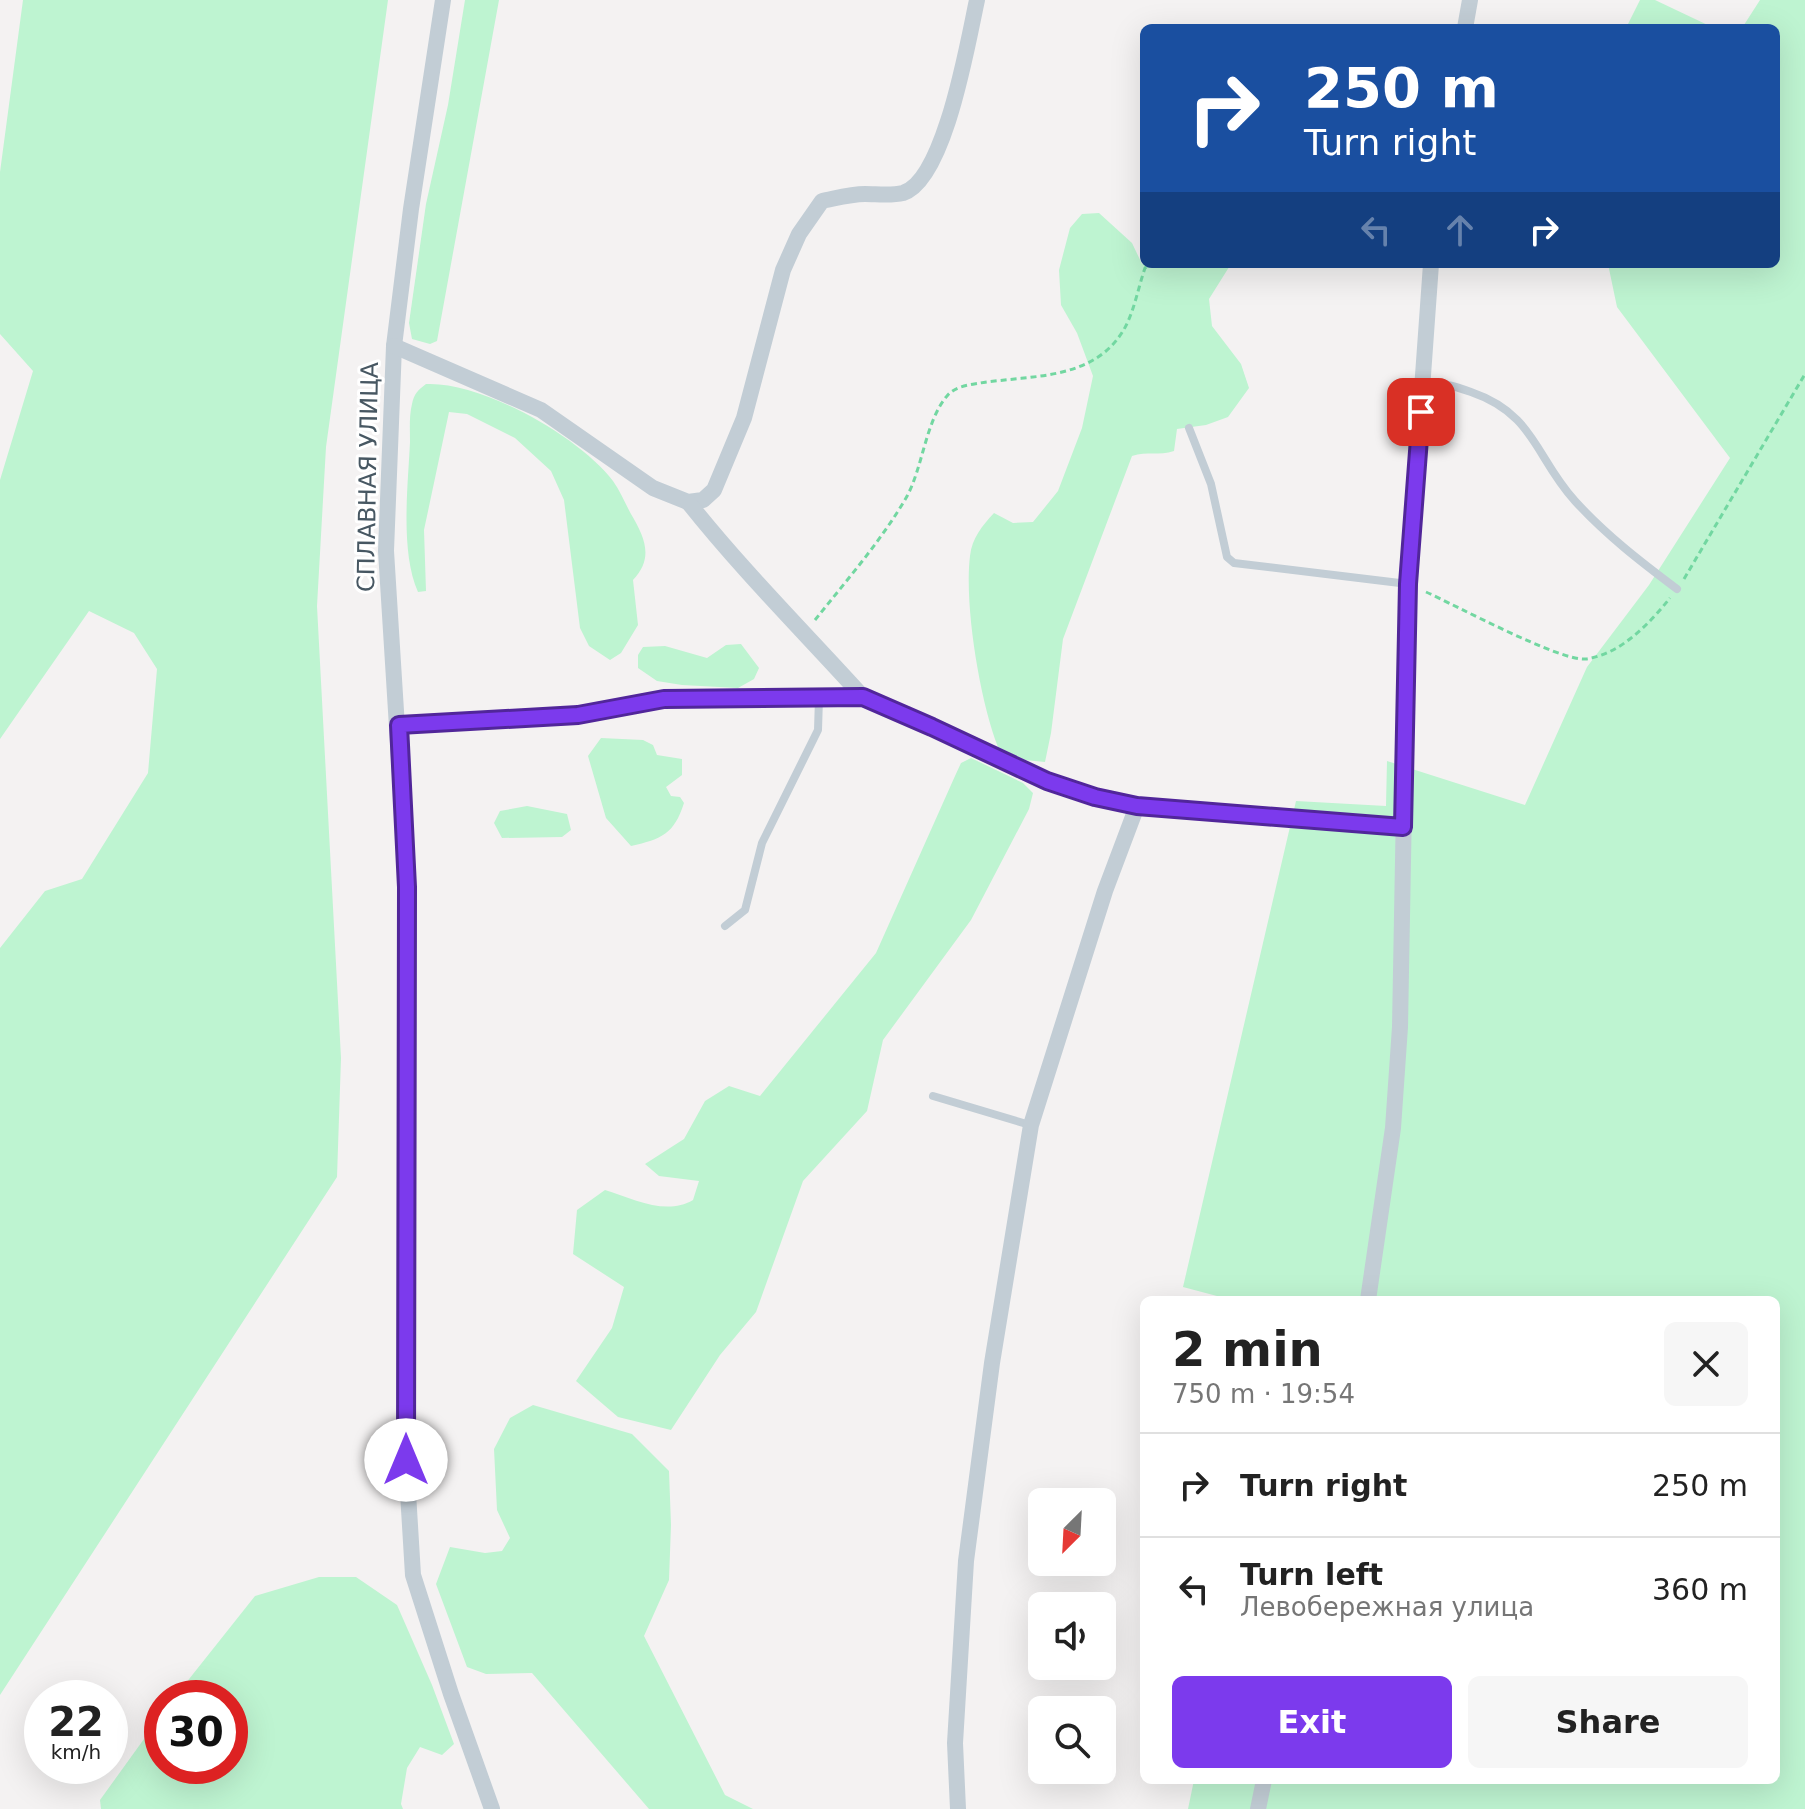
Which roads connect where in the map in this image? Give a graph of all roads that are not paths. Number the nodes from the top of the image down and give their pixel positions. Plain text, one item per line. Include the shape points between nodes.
1 (443, 0) edge
2 (977, 0) edge
3 (1470, 0) edge
4 (1466, 24) edge
5 (1431, 268) edge
6 (394, 346) junction
7 (1424, 384) junction
8 (1189, 428) dead end
9 (688, 502) junction
10 (1408, 584) junction
11 (1677, 589) dead end
12 (863, 697) junction
13 (819, 698) junction
14 (399, 725) junction
15 (1137, 806) junction
16 (1403, 827) junction
17 (725, 926) dead end
18 (933, 1096) dead end
19 (1031, 1125) junction
20 (1369, 1296) edge
21 (1263, 1784) edge
22 (492, 1809) edge
23 (958, 1809) edge
24 (1258, 1809) edge

1 - 6 street, СПЛАВНАЯ УЛИЦА
2 - 9 street via 936,155 913,187 902,193 841,197 822,201 814,211 783,270 744,418 714,490 703,500
3 - 4 street
5 - 7 street
6 - 9 street via 541,410 653,488
6 - 14 street, СПЛАВНАЯ УЛИЦА via 386,551
7 - 10 street
7 - 11 lane via 1441,382 1511,412 1573,499 1623,549
8 - 10 lane via 1211,484 1227,557 1234,563
9 - 12 street
10 - 16 street
12 - 13 street
12 - 15 street via 1047,781
13 - 14 street via 664,699 578,715
13 - 17 lane via 818,730 762,843 745,910
14 - 22 street, СПЛАВНАЯ УЛИЦА via 407,887 406,1460 413,1575
15 - 16 street
15 - 19 street
16 - 20 street via 1393,1128
18 - 19 lane
19 - 23 street via 966,1561 955,1743
21 - 24 street

